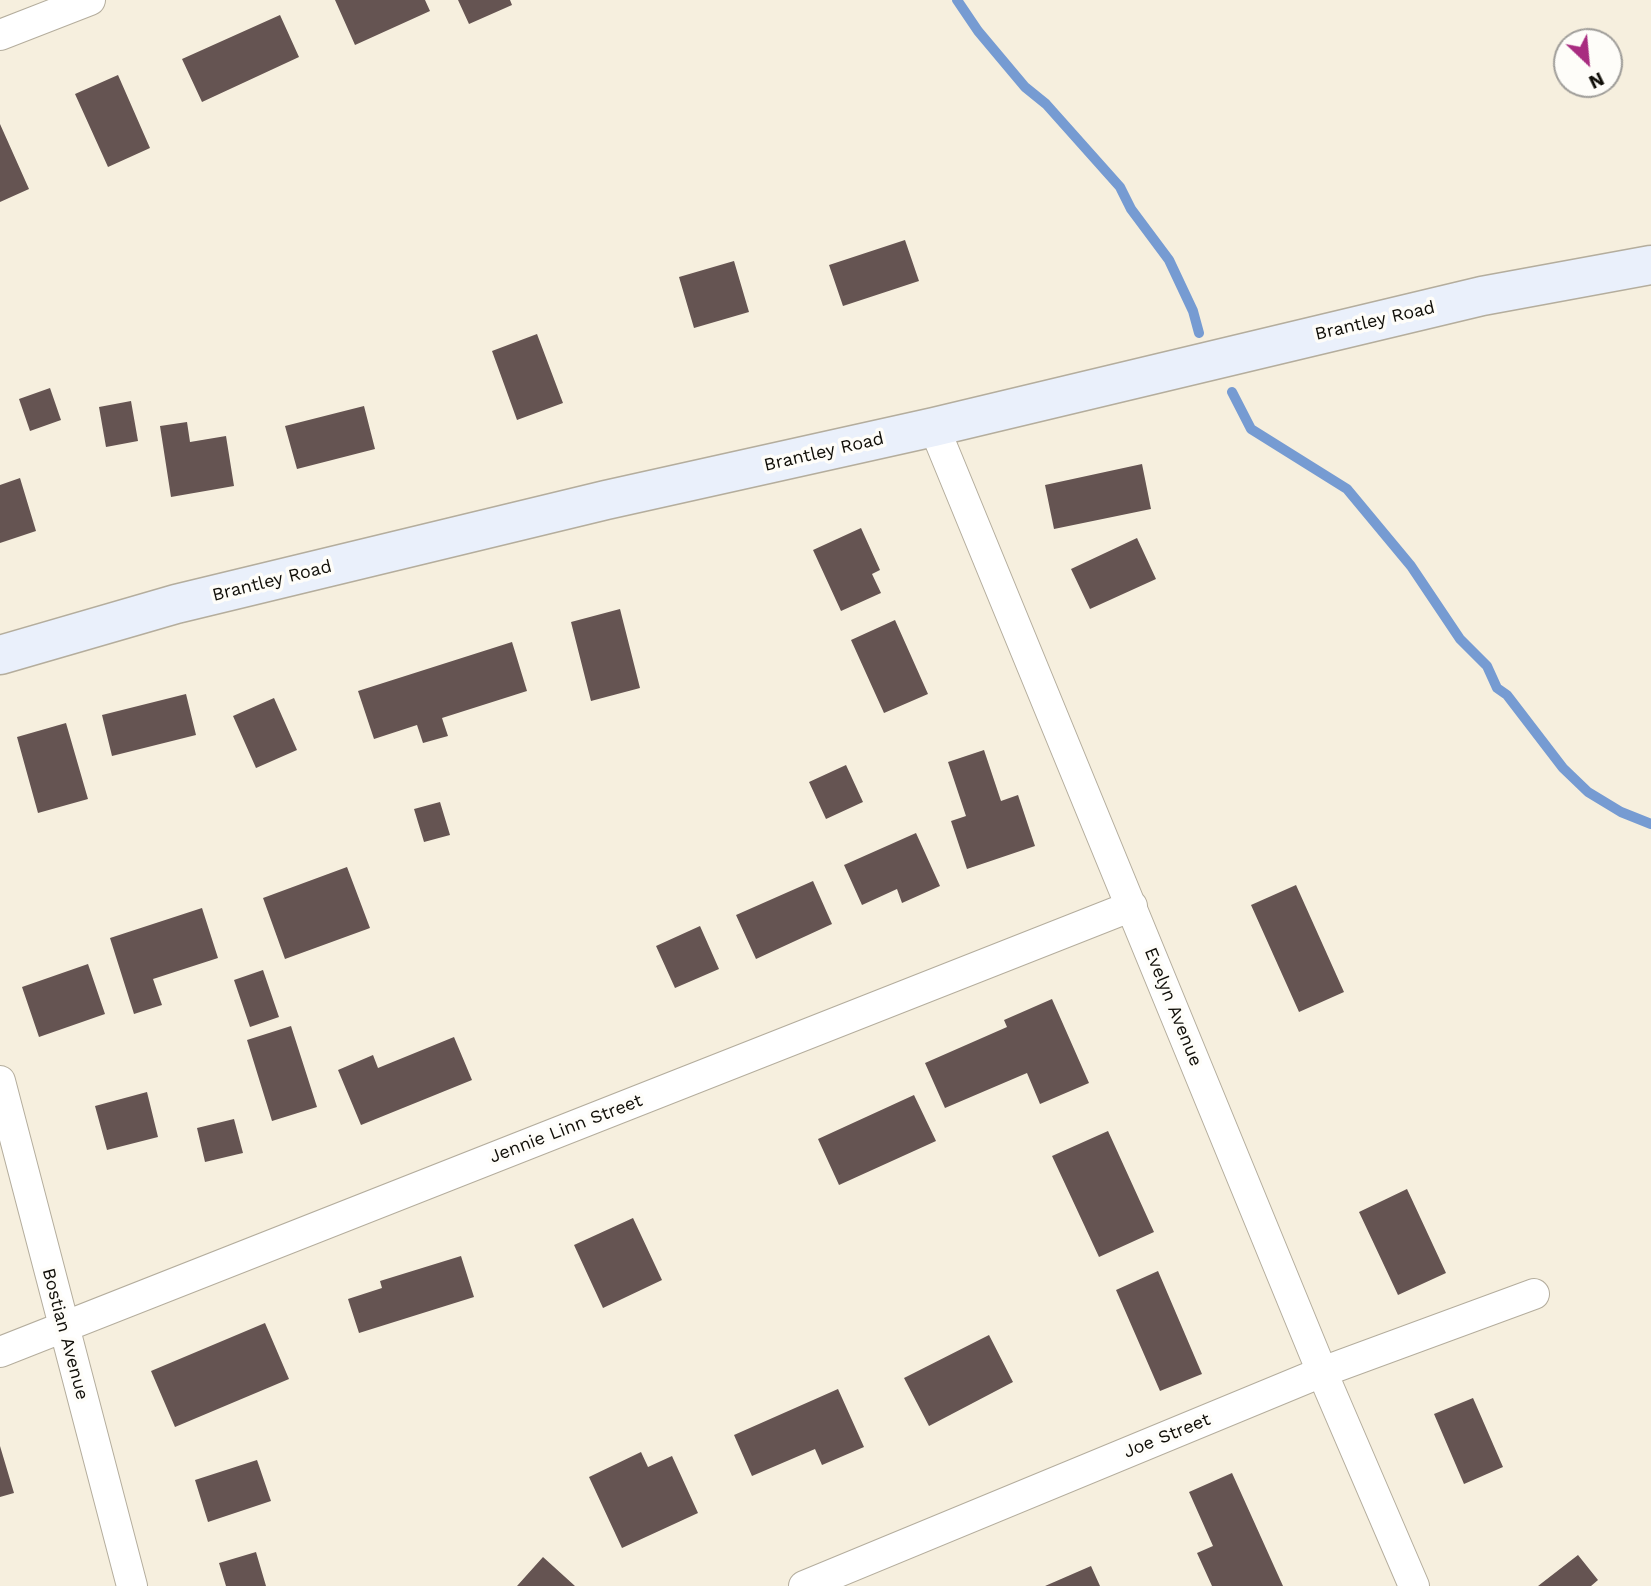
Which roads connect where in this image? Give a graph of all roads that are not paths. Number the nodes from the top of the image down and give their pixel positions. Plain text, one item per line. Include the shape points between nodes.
1 (90, 0) edge
2 (0, 35) edge
3 (1651, 265) edge
4 (934, 427) junction
5 (0, 655) edge
6 (1132, 906) junction
7 (0, 1081) edge
8 (1534, 1293) dead end
9 (62, 1326) junction
10 (0, 1353) edge
11 (1322, 1372) junction
12 (132, 1586) edge
13 (804, 1586) edge
14 (1415, 1586) edge

1 - 2 street
3 - 4 street, Brantley Road via 1482,296
4 - 5 street, Brantley Road via 606,500 190,601
4 - 6 street, Evelyn Avenue
6 - 9 street, Jennie Linn Street
6 - 11 street, Evelyn Avenue
7 - 9 street, Bostian Avenue
8 - 11 street, Joe Street
9 - 10 street, Jennie Linn Street
9 - 12 street, Bostian Avenue
11 - 13 street, Joe Street
11 - 14 street, Evelyn Avenue

